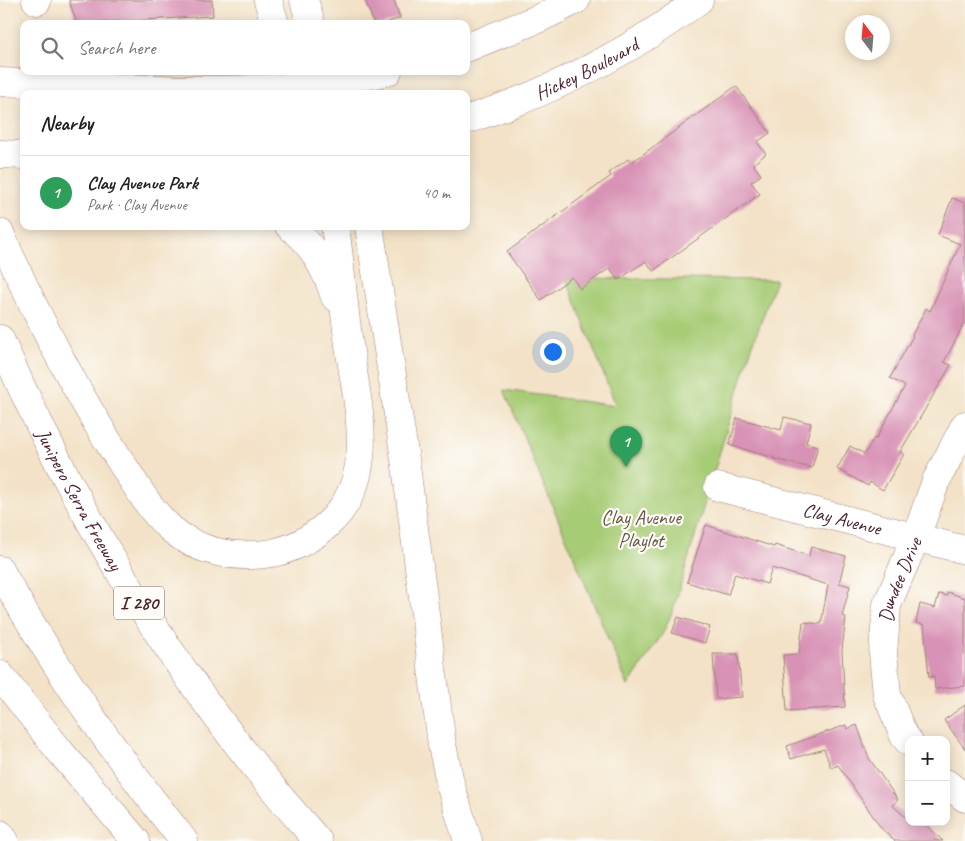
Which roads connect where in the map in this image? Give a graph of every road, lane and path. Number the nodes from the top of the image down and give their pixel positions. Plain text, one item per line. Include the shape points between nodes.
1 (268, 0) edge
2 (304, 0) edge
3 (576, 0) edge
4 (699, 0) edge
5 (274, 20) edge
6 (310, 20) edge
7 (470, 46) edge
8 (367, 75) edge
9 (0, 82) edge
10 (331, 82) edge
11 (295, 84) edge
12 (470, 119) edge
13 (0, 154) edge
14 (20, 155) edge
15 (293, 230) edge
16 (336, 230) edge
17 (370, 230) edge
18 (0, 232) edge
19 (348, 337) junction
20 (0, 340) edge
21 (965, 425) edge
22 (718, 487) dead end
23 (916, 537) junction
24 (965, 550) edge
25 (0, 570) edge
26 (0, 676) edge
27 (905, 737) edge
28 (950, 785) edge
29 (965, 798) edge
30 (0, 834) edge
31 (5, 841) edge
32 (136, 841) edge
33 (184, 841) edge
34 (318, 841) edge
35 (468, 841) edge

1 - 5 main road
2 - 6 main road
3 - 7 main road via 523,26
4 - 12 main road, Hickey Boulevard via 650,34 587,70 532,96
8 - 10 main road
9 - 11 main road via 191,89
10 - 11 main road
13 - 14 main road
15 - 19 main road via 323,267
16 - 19 main road
17 - 35 main road via 406,466 442,745
18 - 19 main road via 59,358 139,490 171,529 217,552 256,556 278,552 316,535 341,509 351,492 361,456 360,416
20 - 34 main road, Junipero Serra Freeway / I 280 via 69,482 138,601 215,714
21 - 23 main road, Dundee Drive via 936,481
22 - 23 main road, Clay Avenue
23 - 24 main road, Clay Avenue
23 - 27 main road, Dundee Drive via 887,605 883,653 887,695
25 - 33 main road via 98,726
26 - 32 main road
28 - 29 main road
30 - 31 main road

